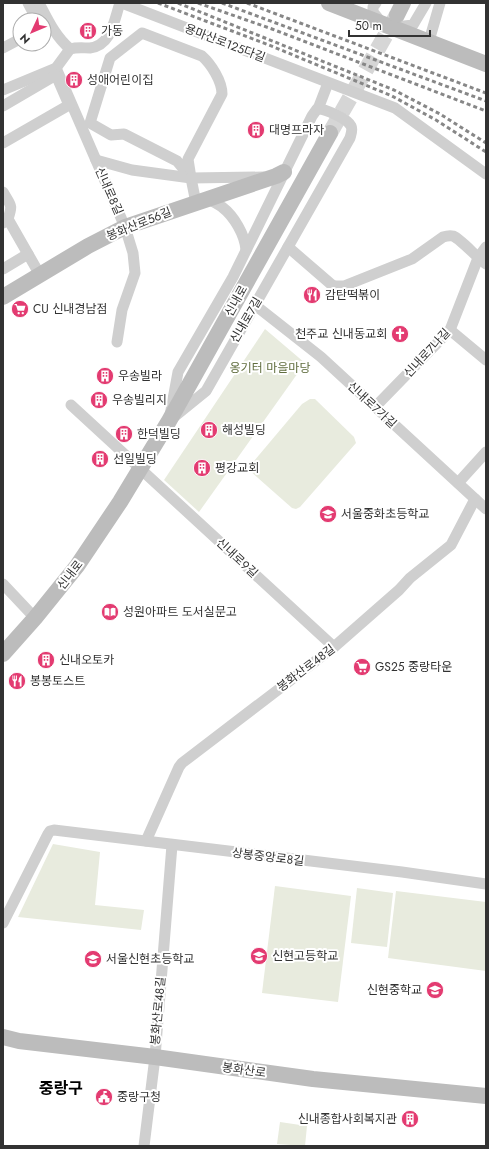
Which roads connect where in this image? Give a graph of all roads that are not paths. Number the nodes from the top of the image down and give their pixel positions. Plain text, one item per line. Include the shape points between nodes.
1 (28, 3) edge
2 (39, 3) edge
3 (121, 3) edge
4 (329, 3) edge
5 (376, 3) edge
6 (426, 3) edge
7 (440, 3) edge
8 (348, 6) edge
9 (33, 12) edge
10 (394, 17) edge
11 (429, 41) junction
12 (12, 43) edge
13 (3, 48) edge
14 (70, 49) junction
15 (486, 64) edge
16 (56, 68) junction
17 (328, 84) junction
18 (3, 90) edge
19 (3, 106) edge
20 (318, 109) junction
21 (330, 133) tunnel mouth
22 (3, 143) edge
23 (96, 160) junction
24 (280, 174) junction
25 (486, 174) edge
26 (191, 178) junction
27 (3, 192) edge
28 (202, 201) junction
29 (6, 221) edge
30 (125, 227) junction
31 (486, 247) edge
32 (288, 248) junction
33 (246, 250) junction
34 (28, 254) junction
35 (482, 261) edge
36 (3, 269) edge
37 (40, 275) junction
38 (3, 297) edge
39 (255, 305) junction
40 (450, 330) junction
41 (117, 342) dead end
42 (486, 360) edge
43 (71, 405) dead end
44 (375, 408) junction
45 (169, 421) junction
46 (486, 452) edge
47 (141, 469) junction
48 (458, 483) junction
49 (475, 499) junction
50 (486, 509) edge
51 (3, 584) edge
52 (35, 618) junction
53 (334, 647) junction
54 (3, 654) edge
55 (146, 841) junction
56 (172, 845) junction
57 (486, 884) edge
58 (3, 923) edge
59 (3, 1037) edge
60 (155, 1057) junction
61 (486, 1096) edge
62 (144, 1146) edge

1 - 9 street
2 - 14 street via 53,30
3 - 14 street via 104,42 88,48
3 - 17 street, 용마산로125다길
4 - 8 main road
5 - 10 street via 373,12
6 - 10 street via 413,25
7 - 11 street
8 - 10 main road
10 - 11 main road
11 - 15 main road
12 - 13 street
14 - 16 street
16 - 18 street
16 - 23 street, 신내로8길
17 - 20 street
17 - 25 street, 용마산로125다길 via 395,108
19 - 22 street via 56,75 68,105
20 - 24 street
20 - 32 street, 신내로7길 via 345,120 351,126 352,132
21 - 45 main road, 신내로
23 - 26 street via 132,170
23 - 30 street, 신내로8길
24 - 26 street
24 - 28 main road, 봉화산로56길
24 - 33 street
26 - 26 street via 177,161 124,134 111,135 90,123 110,58 142,33 202,56 208,61 222,87 222,94 188,159
26 - 28 street
27 - 29 street via 12,212
28 - 30 main road, 봉화산로56길
28 - 33 street via 218,204 229,214 241,234
29 - 34 street
30 - 37 main road, 봉화산로56길
30 - 41 street, 신내로8길 via 133,253 135,273 122,310
31 - 35 street, 신내로7나길
32 - 35 street via 332,285 339,287 412,259 448,236 456,238
32 - 39 street, 신내로7길
33 - 45 street via 178,372
34 - 36 street
34 - 37 street
35 - 40 street, 신내로7나길
37 - 38 main road, 봉화산로56길
39 - 44 street, 신내로7가길 via 321,357
39 - 45 street, 신내로7길 via 206,391
40 - 42 street
40 - 44 street, 신내로7나길
43 - 47 street
44 - 48 street, 신내로7가길
45 - 47 main road, 신내로
46 - 48 street
47 - 52 main road, 신내로 via 77,566
47 - 53 street, 신내로9길
48 - 49 street, 신내로7가길
49 - 50 street, 신내로7가길
49 - 53 street, 봉화산로48길 via 451,545 410,578
51 - 52 street
52 - 54 main road, 신내로
53 - 55 street, 봉화산로48길 via 182,763
55 - 56 street, 상봉중앙로8길
55 - 58 street, 상봉중앙로8길 via 50,831
56 - 57 street, 상봉중앙로8길
56 - 60 street, 봉화산로48길
59 - 60 main road, 봉화산로
60 - 61 main road, 봉화산로 via 313,1079
60 - 62 street, 봉화산로48길

